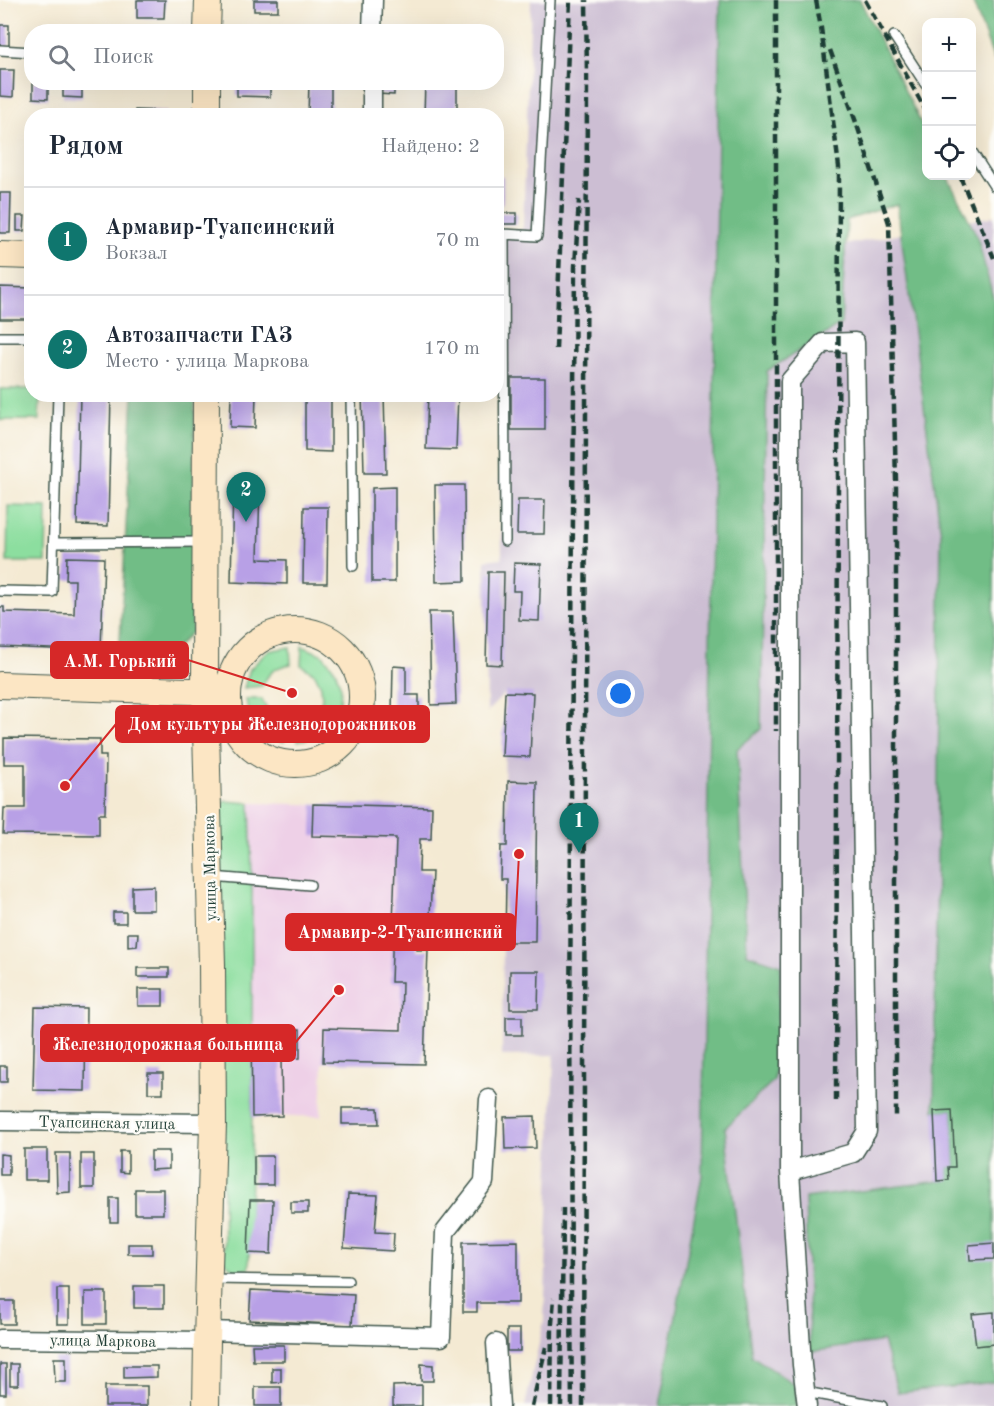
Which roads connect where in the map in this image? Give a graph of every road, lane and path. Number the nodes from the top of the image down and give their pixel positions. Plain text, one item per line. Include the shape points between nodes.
1 (208, 0) edge
2 (373, 0) edge
3 (550, 0) edge
4 (207, 24) edge
5 (372, 24) edge
6 (894, 36) dead end
7 (0, 50) edge
8 (24, 52) edge
9 (922, 78) edge
10 (207, 90) edge
11 (372, 90) edge
12 (207, 108) edge
13 (372, 108) edge
14 (976, 158) edge
15 (994, 186) edge
16 (504, 234) edge
17 (0, 255) edge
18 (24, 256) edge
19 (0, 337) edge
20 (24, 337) edge
21 (58, 402) edge
22 (206, 402) edge
23 (351, 402) edge
24 (503, 402) edge
25 (505, 541) dead end
26 (206, 542) junction
27 (54, 543) junction
28 (353, 567) dead end
29 (0, 591) edge
30 (0, 684) edge
31 (216, 692) junction
32 (210, 876) junction
33 (310, 885) dead end
34 (489, 1099) dead end
35 (0, 1121) edge
36 (213, 1123) junction
37 (790, 1171) junction
38 (208, 1279) junction
39 (348, 1281) dead end
40 (207, 1336) junction
41 (0, 1339) edge
42 (496, 1343) dead end
43 (806, 1399) edge
44 (206, 1406) edge
45 (500, 1406) edge
46 (882, 1406) edge

1 - 4 main road
2 - 5 street
3 - 16 lane via 537,236
6 - 9 lane
7 - 8 lane
10 - 12 main road
11 - 13 street
14 - 15 lane
17 - 18 main road
19 - 20 lane
21 - 27 lane
22 - 26 main road, улица Маркова
23 - 28 lane
24 - 25 lane
26 - 27 lane
26 - 31 main road, улица Маркова
27 - 29 lane via 52,592
30 - 31 main road
31 - 31 main road via 244,742 274,762 292,765 313,763 332,754 348,739 362,700 360,678 351,659 318,633 297,629 258,640 242,654
31 - 32 main road, улица Маркова
32 - 33 lane
32 - 36 main road, улица Маркова
34 - 40 street via 484,1182 445,1232 441,1337
35 - 36 street, Туапсинская улица
36 - 38 main road, улица Маркова
37 - 37 street via 790,381 823,344 855,342 867,1131 853,1153
37 - 43 street
38 - 39 lane
38 - 40 main road, улица Маркова
40 - 41 street, улица Маркова
40 - 44 main road, улица Маркова
42 - 45 street
43 - 46 lane

